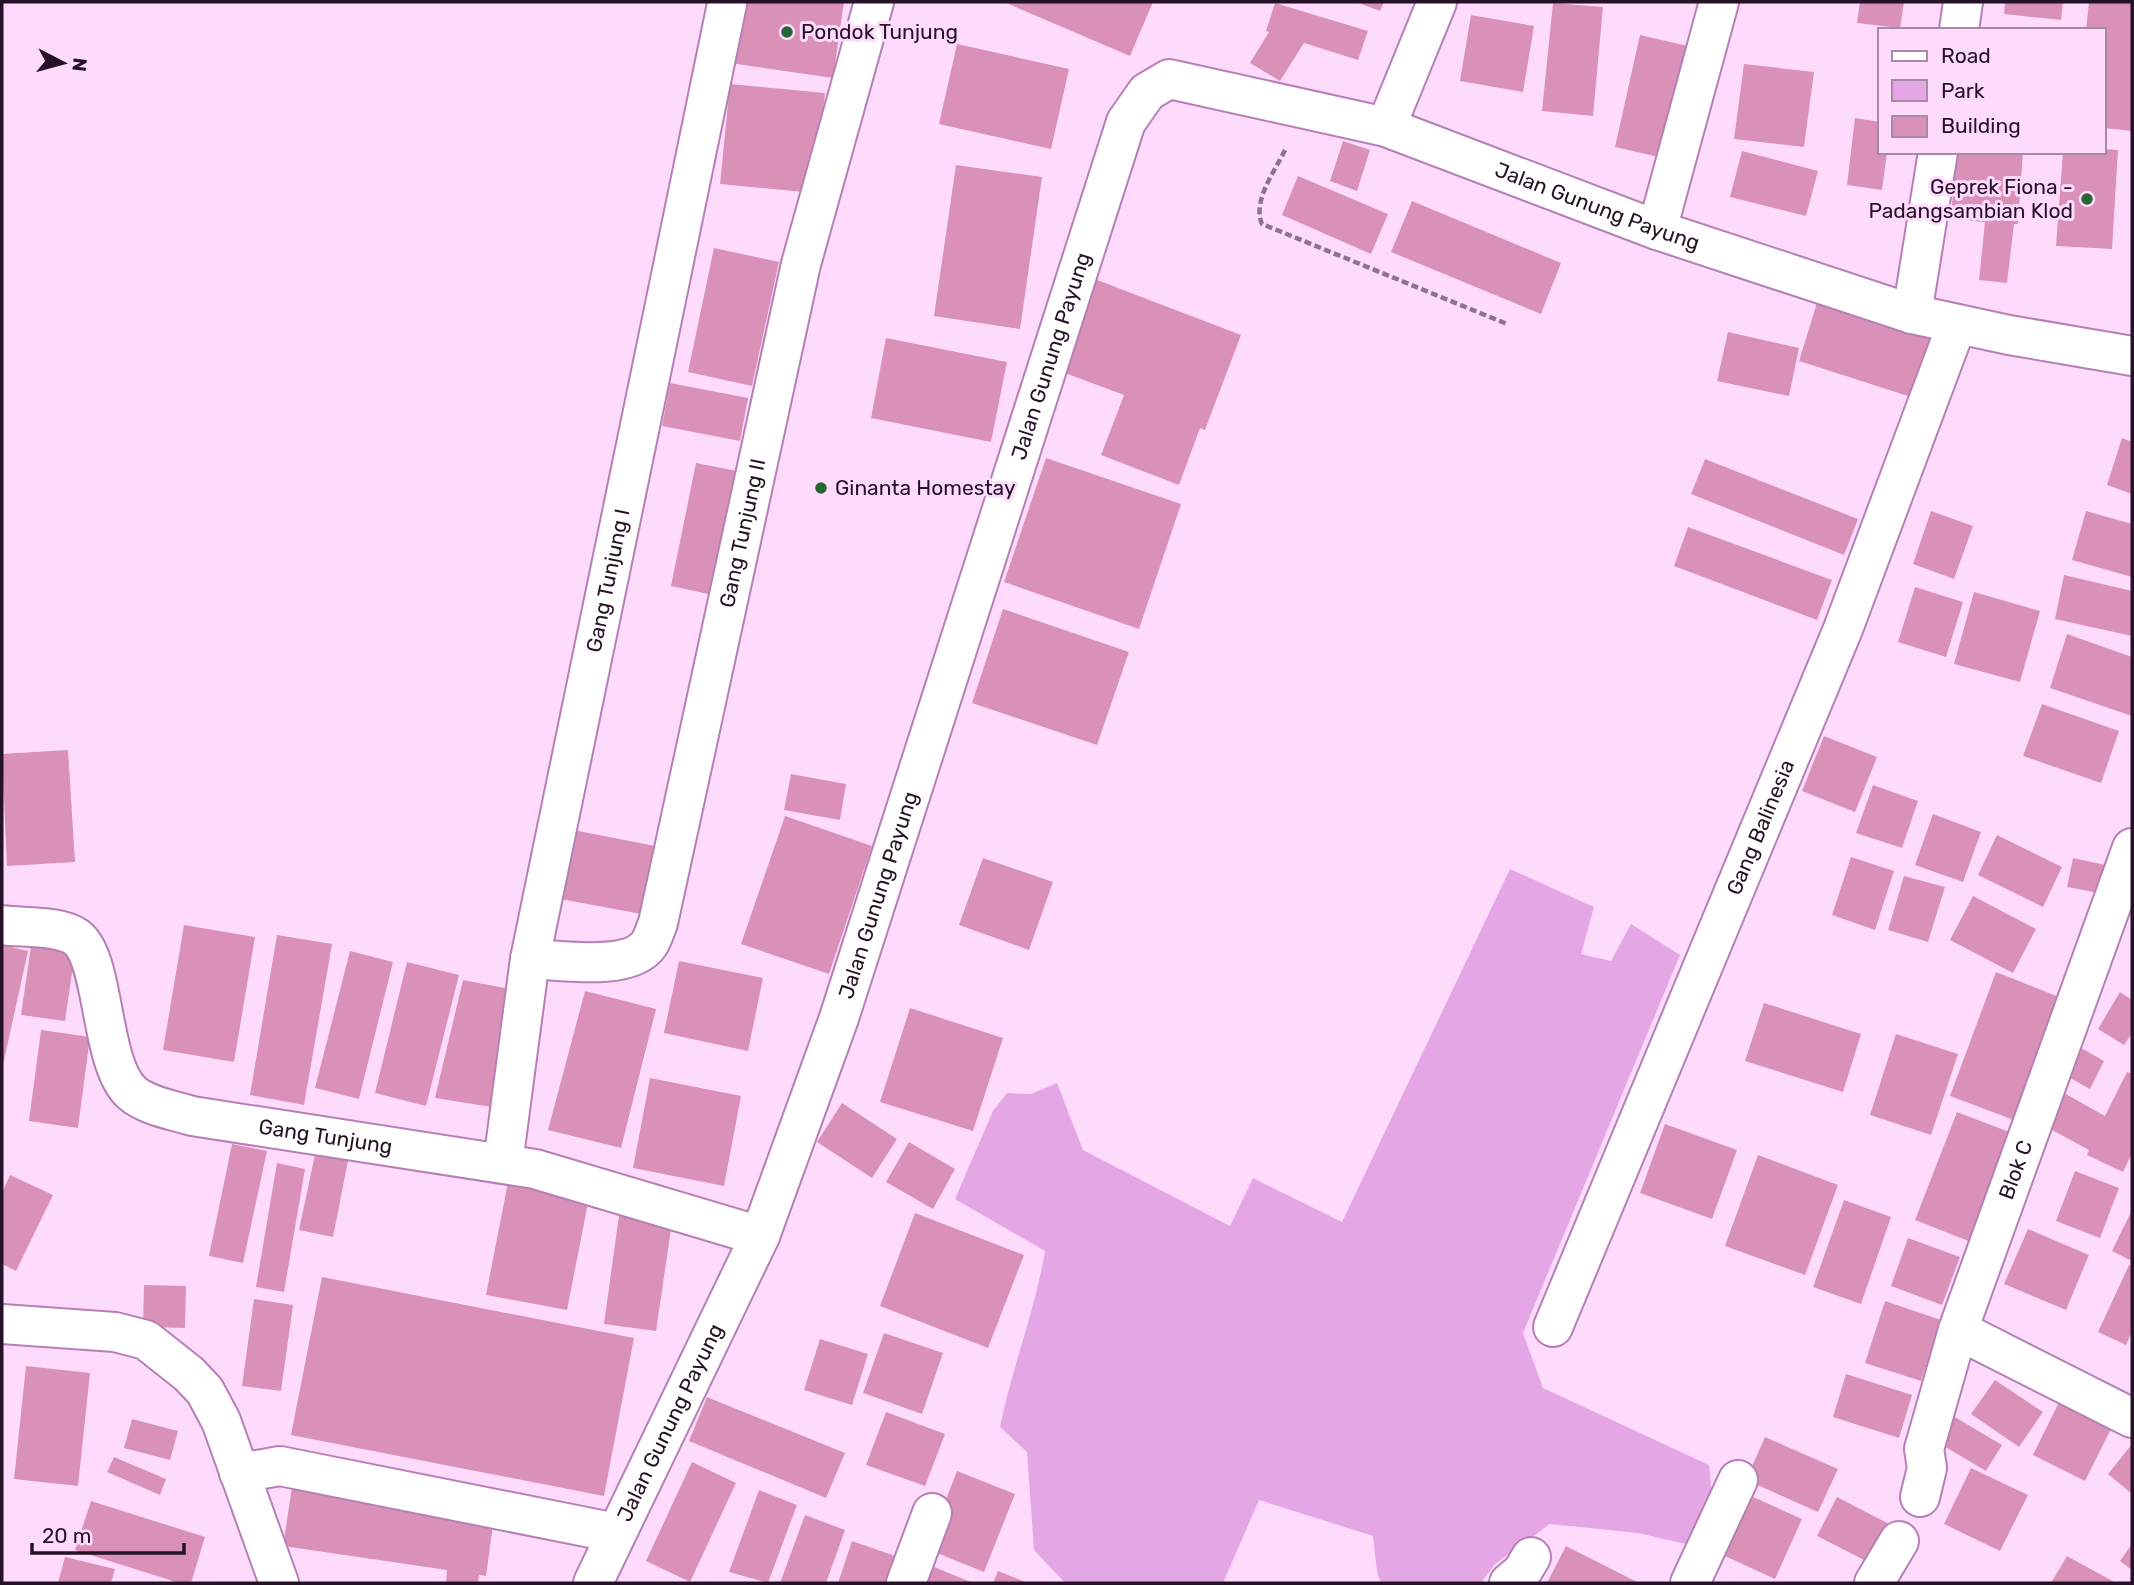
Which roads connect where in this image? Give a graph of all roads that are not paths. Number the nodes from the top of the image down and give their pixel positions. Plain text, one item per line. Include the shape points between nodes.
1 (874, 2) edge
2 (1437, 2) edge
3 (1719, 2) edge
4 (1963, 2) edge
5 (727, 4) dead end
6 (1959, 28) edge
7 (1386, 127) junction
8 (1938, 154) edge
9 (1657, 230) junction
10 (1912, 314) junction
11 (1957, 324) junction
12 (2132, 356) edge
13 (2132, 848) edge
14 (2121, 915) edge
15 (2, 925) edge
16 (530, 959) junction
17 (503, 1163) junction
18 (760, 1236) junction
19 (2, 1324) edge
20 (1553, 1327) dead end
21 (1958, 1330) junction
22 (2131, 1414) edge
23 (239, 1473) junction
24 (1738, 1480) dead end
25 (1920, 1497) dead end
26 (932, 1513) dead end
27 (616, 1533) junction
28 (1899, 1541) dead end
29 (279, 1583) edge
30 (593, 1583) edge
31 (906, 1583) edge
32 (1690, 1583) edge
33 (1874, 1583) edge

1 - 16 street, Gang Tunjung II via 801,264 658,923 648,946 631,958 607,962
2 - 7 street
3 - 9 street
4 - 6 street
5 - 16 street, Gang Tunjung I
7 - 9 street, Jalan Gunung Payung
7 - 18 street, Jalan Gunung Payung via 1170,79 1147,92 1126,122 839,1018
8 - 10 street
9 - 10 street, Jalan Gunung Payung
10 - 11 street, Jalan Gunung Payung
11 - 12 street, Jalan Gunung Payung
11 - 20 street, Gang Balinesia via 1843,629
13 - 14 street, Blok C
14 - 21 street, Blok C
15 - 17 street, Gang Tunjung via 68,933 88,951 102,1021 124,1085 150,1103 192,1116
16 - 17 street, Gang Tunjung I
17 - 18 street, Gang Tunjung
18 - 27 street, Jalan Gunung Payung
19 - 23 street via 115,1332 145,1340 205,1391 221,1420
21 - 22 street
21 - 25 street, Blok C via 1924,1450 1927,1468
23 - 27 street via 280,1466
23 - 29 street
24 - 32 street
26 - 31 street
27 - 30 street, Jalan Gunung Payung
28 - 33 street

